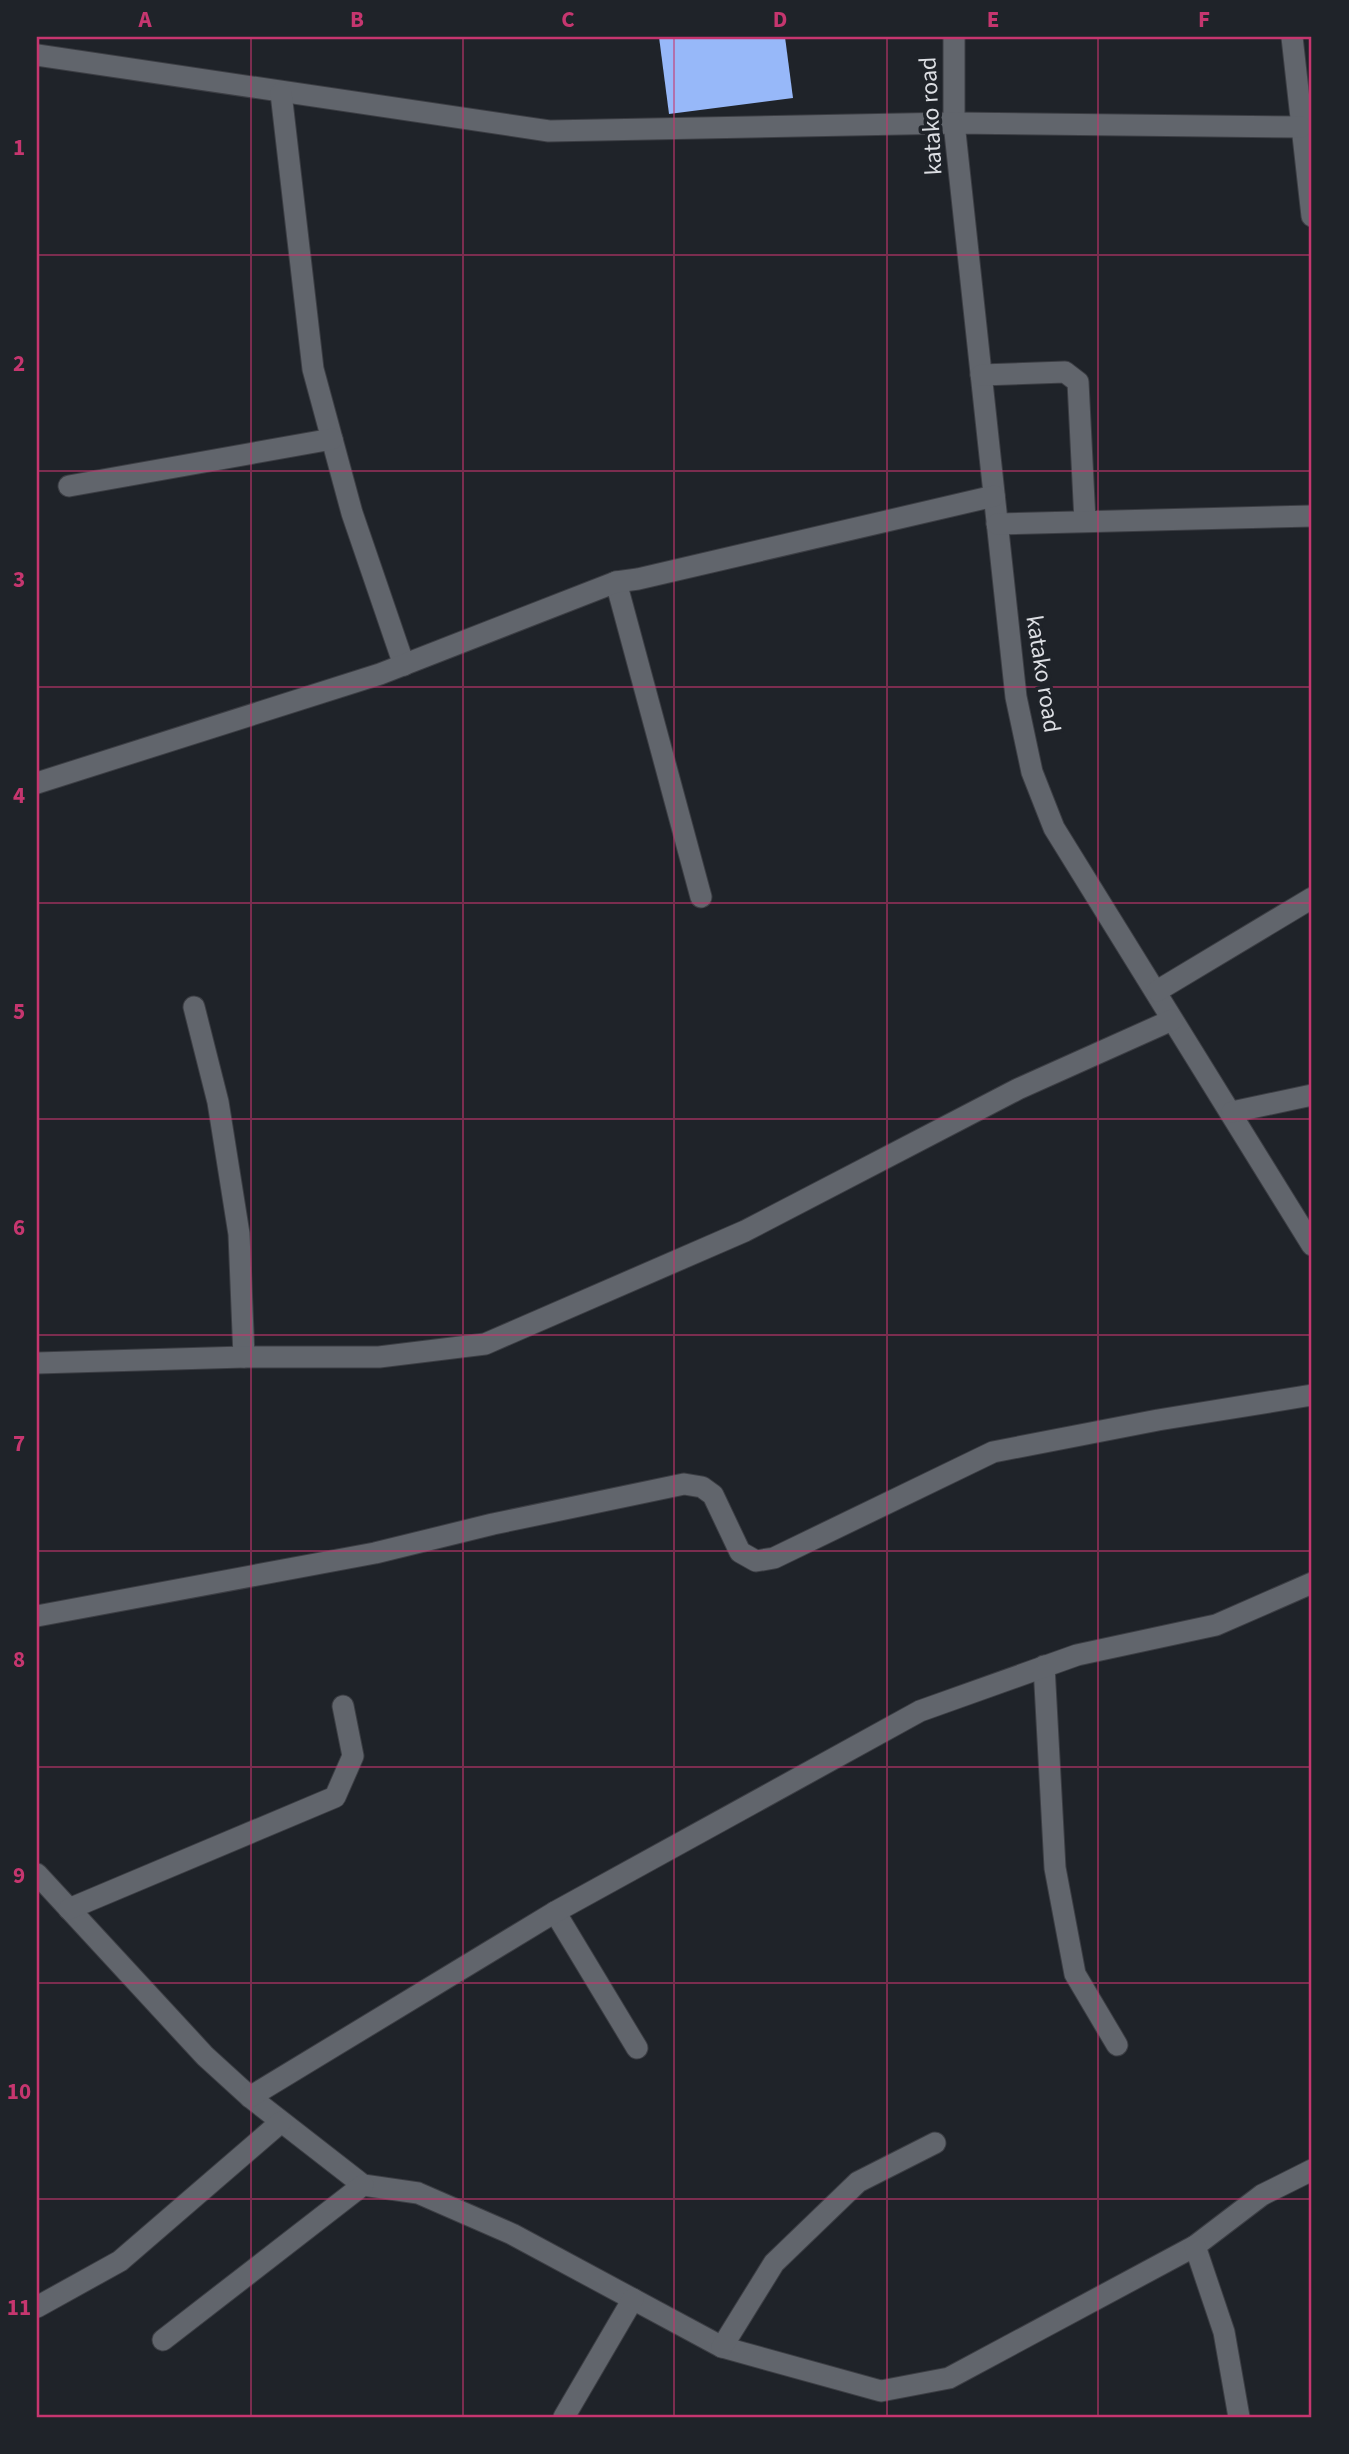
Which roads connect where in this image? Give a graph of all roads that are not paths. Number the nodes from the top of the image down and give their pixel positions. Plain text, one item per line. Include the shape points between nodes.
1 (954, 37) edge
2 (1292, 37) edge
3 (37, 55) edge
4 (281, 93) junction
5 (954, 123) junction
6 (1301, 127) junction
7 (1312, 216) edge
8 (981, 374) junction
9 (332, 439) junction
10 (69, 486) dead end
11 (994, 496) junction
12 (1312, 516) edge
13 (1085, 521) junction
14 (997, 524) junction
15 (617, 582) junction
16 (404, 665) junction
17 (37, 783) edge
18 (701, 897) dead end
19 (1312, 898) edge
20 (1157, 991) junction
21 (194, 1007) dead end
22 (1172, 1020) junction
23 (1312, 1095) edge
24 (1232, 1112) junction
25 (1312, 1245) edge
26 (244, 1357) junction
27 (37, 1363) edge
28 (1312, 1395) edge
29 (1312, 1583) edge
30 (37, 1616) edge
31 (1044, 1666) junction
32 (343, 1706) dead end
33 (37, 1874) edge
34 (69, 1909) junction
35 (555, 1912) junction
36 (1117, 2045) dead end
37 (638, 2048) dead end
38 (250, 2097) junction
39 (281, 2122) junction
40 (936, 2143) dead end
41 (1312, 2170) edge
42 (363, 2185) junction
43 (1195, 2246) junction
44 (633, 2299) junction
45 (37, 2307) edge
46 (163, 2340) dead end
47 (722, 2347) junction
48 (564, 2417) edge
49 (1239, 2417) edge

1 - 5 street, katako road
2 - 6 street
3 - 4 street
4 - 5 street via 549,131
4 - 9 street via 313,369
5 - 6 street
5 - 8 street, katako road
6 - 7 street
8 - 11 street, katako road
8 - 13 street via 1065,372 1078,382
9 - 10 street
9 - 16 street
11 - 14 street, katako road
11 - 15 street
12 - 13 street
13 - 14 street
14 - 20 street, katako road via 1016,697 1032,772 1054,828
15 - 16 street
15 - 18 street
16 - 17 street
19 - 20 street
20 - 22 street, katako road
21 - 26 street via 218,1102 239,1234
22 - 24 street, katako road
22 - 26 street via 1018,1089 745,1231 485,1344 379,1357
23 - 24 street
24 - 25 street, katako road
26 - 27 street
28 - 30 street via 993,1452 774,1558 756,1560 740,1552 713,1495 702,1487 684,1484 375,1553
29 - 31 street via 1216,1625
31 - 35 street via 920,1711
31 - 36 street via 1055,1868 1075,1974
32 - 34 street via 353,1756 335,1797
33 - 34 street
34 - 38 street via 205,2056
35 - 37 street
35 - 38 street
38 - 39 street
39 - 42 street
39 - 45 street via 120,2261
40 - 47 street via 859,2182 792,2245 774,2263
41 - 43 street via 1262,2195
42 - 44 street via 418,2193 512,2234
42 - 46 street
43 - 47 street via 949,2378 881,2391
43 - 49 street via 1224,2332
44 - 47 street
44 - 48 street

